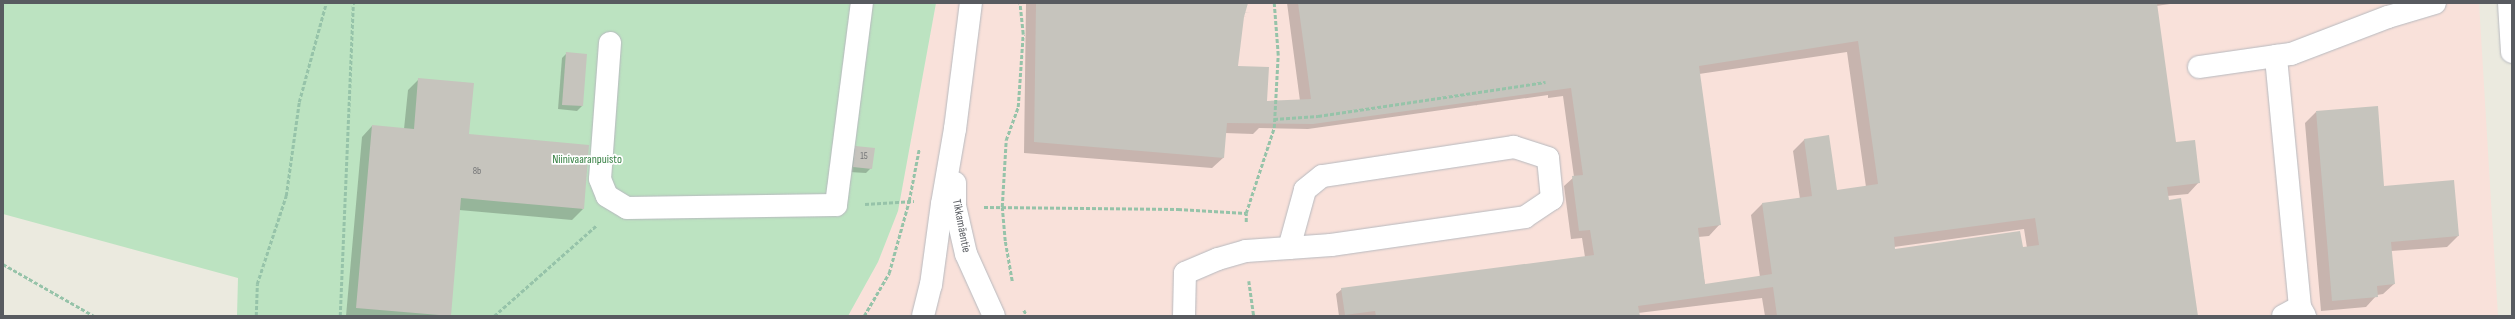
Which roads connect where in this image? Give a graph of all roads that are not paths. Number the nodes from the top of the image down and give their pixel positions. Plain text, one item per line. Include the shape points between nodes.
1 (862, 3) edge
2 (971, 3) edge
3 (2435, 3) edge
4 (2509, 3) edge
5 (610, 43) dead end
6 (2512, 52) edge
7 (2276, 56) junction
8 (2199, 67) dead end
9 (948, 205) junction
10 (1289, 248) junction
11 (2296, 313) edge
12 (923, 316) edge
13 (994, 316) edge
14 (1184, 316) edge

1 - 5 street via 836,205 627,208 607,196 600,179
2 - 9 street, Tikkamäentie
3 - 7 street via 2388,17 2291,54
4 - 6 street
7 - 8 street
7 - 11 street
9 - 12 street, Tikkamäentie
9 - 13 street, Tikkamäentie via 966,254
10 - 10 street via 1331,245 1525,217 1552,199 1548,158 1514,147 1322,176 1305,190
10 - 14 street via 1246,251 1185,273

